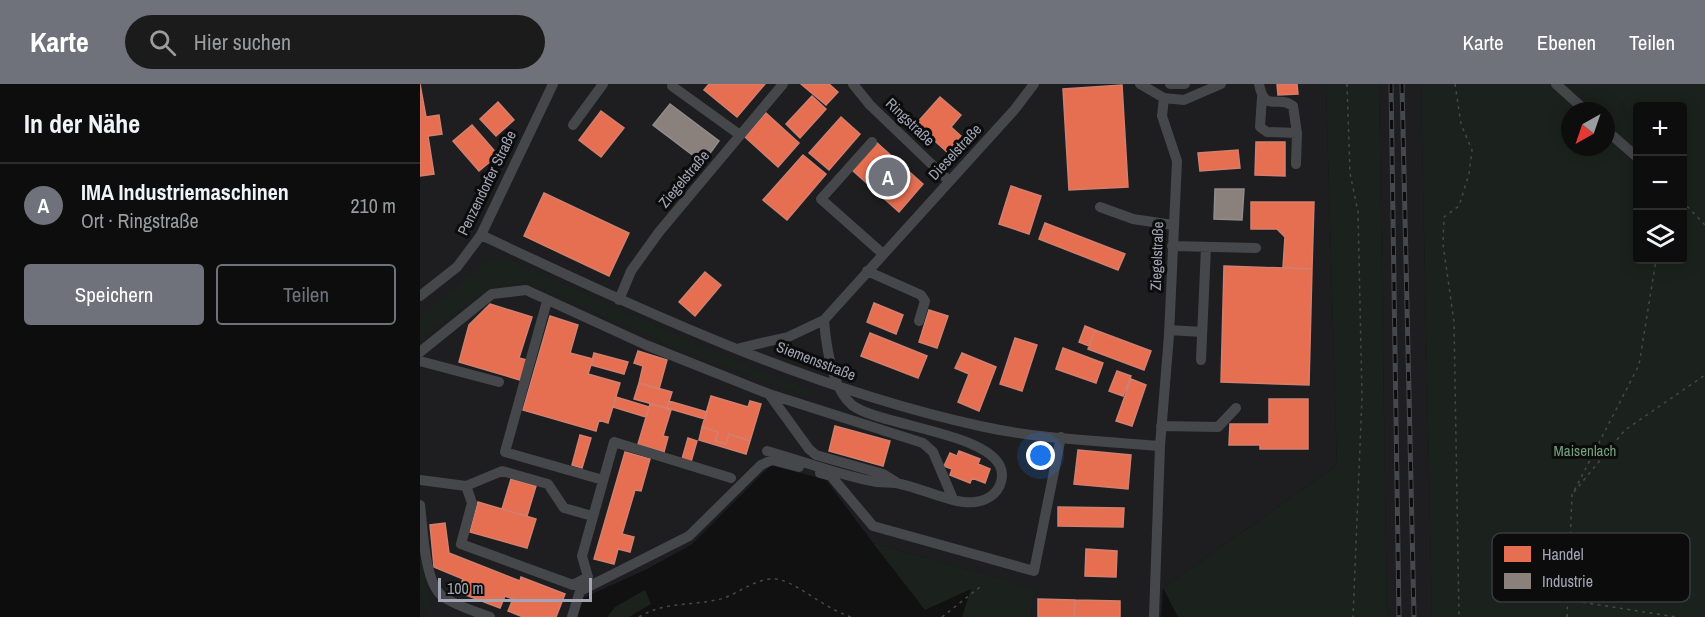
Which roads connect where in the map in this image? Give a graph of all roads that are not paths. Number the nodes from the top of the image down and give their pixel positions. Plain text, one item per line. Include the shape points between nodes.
1 (553, 84) edge
2 (603, 84) edge
3 (783, 84) edge
4 (853, 84) edge
5 (1034, 84) edge
6 (1140, 84) edge
7 (1170, 84) edge
8 (1185, 84) edge
9 (1221, 84) edge
10 (1259, 84) edge
11 (1556, 84) edge
12 (672, 86) dead end
13 (1262, 97) junction
14 (1164, 98) junction
15 (1576, 102) edge
16 (573, 125) dead end
17 (1297, 133) junction
18 (740, 135) junction
19 (1615, 138) edge
20 (872, 142) dead end
21 (1636, 156) edge
22 (1296, 164) dead end
23 (948, 180) junction
24 (1100, 207) dead end
25 (1173, 225) junction
26 (481, 235) junction
27 (1172, 246) junction
28 (1206, 247) junction
29 (1256, 248) dead end
30 (882, 254) junction
31 (867, 272) junction
32 (434, 286) junction
33 (420, 288) edge
34 (420, 296) edge
35 (619, 300) junction
36 (547, 301) junction
37 (824, 320) junction
38 (919, 321) dead end
39 (1169, 330) junction
40 (1202, 332) junction
41 (738, 348) junction
42 (420, 352) edge
43 (1201, 360) dead end
44 (420, 361) edge
45 (499, 382) dead end
46 (841, 388) junction
47 (769, 394) junction
48 (1236, 408) dead end
49 (1161, 426) junction
50 (1061, 437) junction
51 (1160, 446) junction
52 (767, 451) dead end
53 (731, 478) dead end
54 (420, 480) edge
55 (603, 480) junction
56 (899, 483) junction
57 (466, 486) junction
58 (954, 499) junction
59 (420, 505) edge
60 (592, 516) junction
61 (490, 617) edge
62 (572, 617) edge
63 (1154, 617) edge

1 - 26 street, Penzendorfer Straße
2 - 16 street
3 - 18 street, Ziegelstraße
4 - 23 street, Ringstraße
5 - 23 street, Dieselstraße
6 - 14 street
7 - 8 street
9 - 14 street via 1184,100
10 - 13 street
11 - 15 street
12 - 18 street
13 - 17 street via 1268,102 1293,106
13 - 17 street via 1258,123 1262,130
14 - 25 street, Ziegelstraße via 1162,116 1177,161
17 - 22 street
18 - 35 street, Ziegelstraße via 659,232 631,271
19 - 21 street
20 - 30 street via 820,199
23 - 30 street, Dieselstraße
24 - 25 street via 1133,219
25 - 27 street, Ziegelstraße
26 - 32 street, Penzendorfer Straße via 457,267
26 - 35 street, Siemensstraße
27 - 28 street
27 - 39 street, Ziegelstraße
28 - 29 street
28 - 40 street
30 - 31 street, Dieselstraße
31 - 37 street, Dieselstraße
31 - 38 street via 921,295 925,301
32 - 33 street
32 - 34 street, Penzendorfer Straße
35 - 41 street, Siemensstraße
36 - 42 street via 526,290 492,294
36 - 47 street
36 - 55 street via 505,452
37 - 41 street, Dieselstraße via 788,337
37 - 46 street via 826,352
39 - 40 street
39 - 49 street, Ziegelstraße
40 - 43 street
41 - 46 street, Siemensstraße
44 - 45 street
46 - 50 street, Siemensstraße via 982,427
46 - 58 street via 851,404 870,414 987,450 999,461 999,488 989,498 974,503
47 - 56 street via 816,455 883,474
47 - 58 street via 923,443 933,452
48 - 49 street via 1218,427
49 - 51 street, Ziegelstraße
50 - 51 street, Siemensstraße
50 - 62 street via 1034,571 873,526 831,476 772,460 760,465 689,536 580,591
51 - 63 street, Ziegelstraße
52 - 56 street via 877,482
53 - 55 street via 614,442
54 - 57 street
55 - 60 street
56 - 58 street
57 - 60 street via 502,471 548,484 564,508
57 - 60 street via 472,503 461,544 573,585 588,577 582,556
59 - 61 street via 430,578 440,594 453,603

